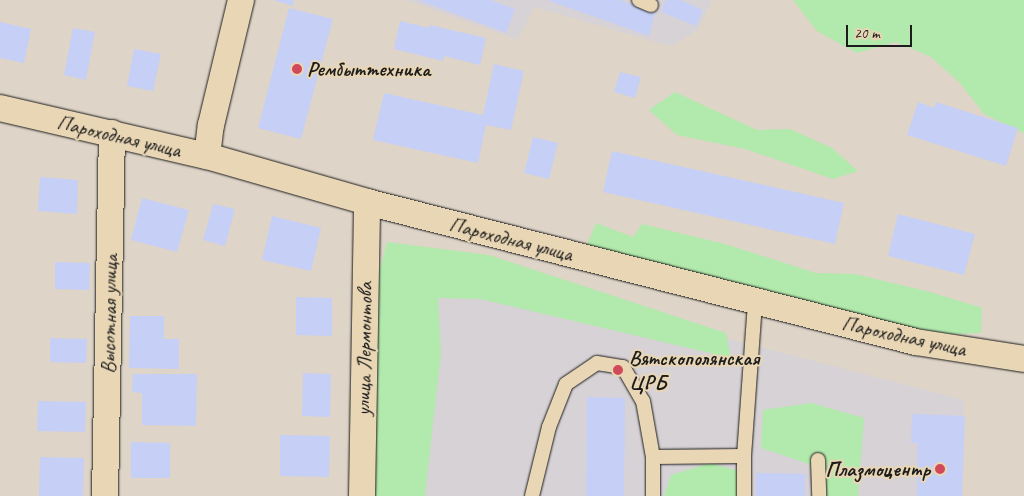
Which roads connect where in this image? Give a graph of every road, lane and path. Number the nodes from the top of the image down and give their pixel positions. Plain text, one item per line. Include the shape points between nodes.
1 (241, 0) edge
2 (0, 108) edge
3 (112, 133) junction
4 (206, 156) junction
5 (367, 202) junction
6 (755, 301) junction
7 (1024, 360) edge
8 (744, 456) junction
9 (653, 457) junction
10 (818, 460) dead end
11 (105, 496) edge
12 (362, 496) edge
13 (532, 496) edge
14 (653, 496) edge
15 (744, 496) edge
16 (819, 496) edge

1 - 4 street
2 - 3 street, Пароходная улица
3 - 4 street, Пароходная улица
3 - 11 street, Высотная улица
4 - 5 street, Пароходная улица
5 - 6 street, Пароходная улица
5 - 12 street, улица Лермонтова
6 - 7 street, Пароходная улица via 916,342
6 - 8 lane
8 - 9 lane
8 - 15 lane
9 - 13 lane via 643,401 624,367 597,363 566,384 549,427
9 - 14 lane
10 - 16 lane

